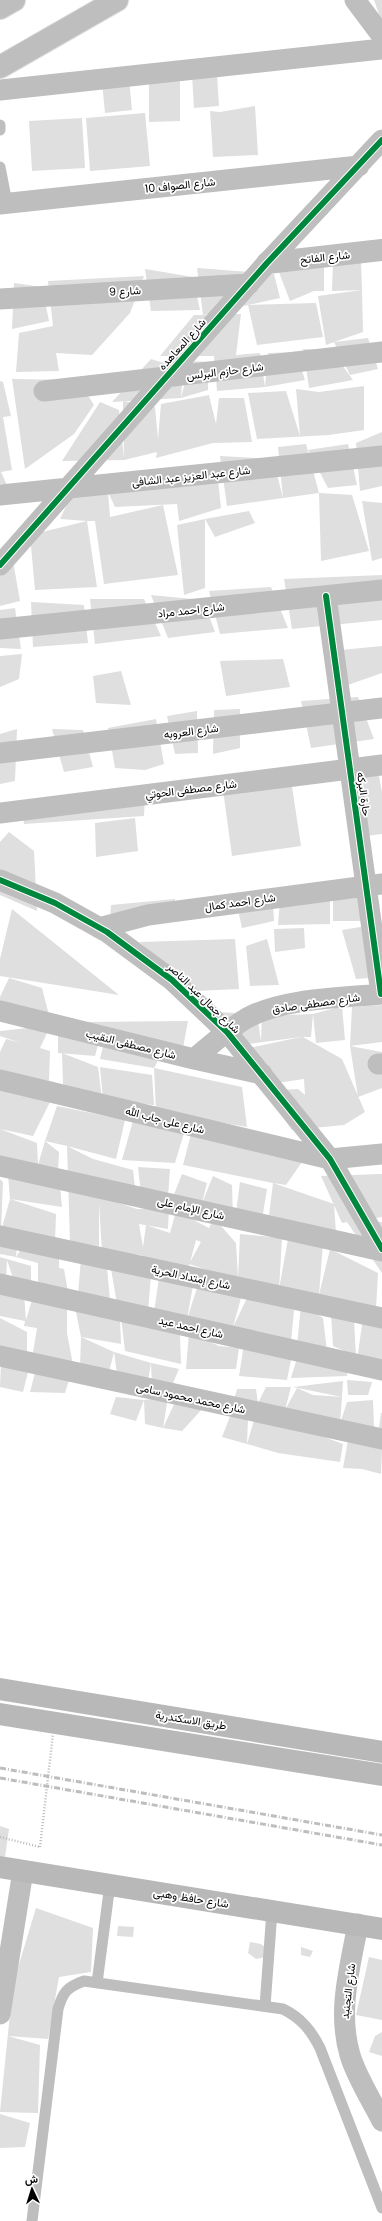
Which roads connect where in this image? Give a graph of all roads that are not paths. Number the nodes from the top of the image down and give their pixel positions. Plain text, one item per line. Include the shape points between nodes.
1 (14, 0) edge
2 (117, 0) edge
3 (355, 0) edge
4 (0, 8) edge
5 (382, 36) edge
6 (382, 49) edge
7 (0, 67) edge
8 (0, 90) edge
9 (0, 124) edge
10 (0, 130) edge
11 (382, 140) edge
12 (359, 166) junction
13 (0, 167) edge
14 (4, 204) edge
15 (382, 250) edge
16 (267, 263) junction
17 (249, 284) junction
18 (0, 298) edge
19 (382, 352) edge
20 (165, 378) junction
21 (44, 391) dead end
22 (382, 456) edge
23 (67, 489) junction
24 (0, 495) edge
25 (0, 565) edge
26 (382, 590) edge
27 (326, 596) junction
28 (0, 630) edge
29 (382, 708) edge
30 (341, 713) junction
31 (0, 753) edge
32 (382, 765) edge
33 (350, 769) junction
34 (0, 813) edge
35 (0, 880) edge
36 (374, 884) edge
37 (99, 928) junction
38 (382, 994) edge
39 (0, 1011) edge
40 (226, 1032) junction
41 (194, 1059) junction
42 (262, 1074) junction
43 (0, 1080) edge
44 (382, 1154) edge
45 (330, 1159) junction
46 (0, 1166) edge
47 (0, 1236) edge
48 (382, 1250) edge
49 (0, 1284) edge
50 (382, 1318) edge
51 (0, 1356) edge
52 (382, 1370) edge
53 (382, 1439) edge
54 (0, 1689) edge
55 (0, 1714) edge
56 (382, 1752) edge
57 (382, 1775) edge
58 (0, 1867) edge
59 (24, 1871) junction
60 (110, 1884) junction
61 (272, 1911) junction
62 (358, 1924) junction
63 (382, 1929) edge
64 (97, 1983) junction
65 (265, 2006) junction
66 (0, 2014) edge
67 (382, 2121) edge
68 (382, 2208) edge
69 (32, 2221) edge

1 - 4 main road
2 - 7 main road
3 - 5 street
6 - 8 street
9 - 10 lane
11 - 12 street, شارع المعاهده
12 - 14 street, شارع الصواف 10
12 - 16 street, شارع المعاهده
13 - 14 lane
15 - 16 main road, شارع الفاتح
16 - 17 street, شارع المعاهده
17 - 18 street, شارع 9
17 - 20 street, شارع المعاهده
19 - 20 street, شارع حازم البرلس
20 - 21 street, شارع حازم البرلس
20 - 23 street, شارع المعاهده
22 - 23 street, شارع عبد العزيز عبد الشافى
23 - 24 street, شارع عبد العزيز عبد الشافى
23 - 25 street, شارع المعاهده
26 - 27 street, شارع احمد مراد
27 - 28 street, شارع احمد مراد
27 - 30 street, حارة البركه
29 - 30 street, شارع العروبه
30 - 31 street, شارع العروبه
30 - 33 street, حارة البركه
32 - 33 street, شارع مصطفى الحوتي
33 - 34 street, شارع مصطفى الحوتي
33 - 36 street, حارة البركه
35 - 37 street, شارع جمال عبد الناصر via 55,903
36 - 37 street, شارع احمد كمال via 148,915
36 - 38 street, حارة البركه
37 - 40 street, شارع جمال عبد الناصر via 138,953 172,980
38 - 40 street, شارع مصطفى صادق via 269,1009
39 - 41 street, شارع مصطفى النقيب
40 - 41 street, شارع مصطفى صادق
40 - 42 street, شارع جمال عبد الناصر
41 - 42 street, شارع مصطفى النقيب
42 - 45 street, شارع جمال عبد الناصر via 292,1115
43 - 45 street, شارع على جاب الله
44 - 45 street, شارع على جاب الله
45 - 48 street, شارع جمال عبد الناصر
46 - 48 street, شارع الإمام على
47 - 50 street, شارع إمتداد الحرية
49 - 52 street, شارع احمد عيد
51 - 53 street, شارع محمد محمود سامى
54 - 56 main road, طريق الاسكندرية
55 - 57 main road
58 - 59 main road, شارع حافظ وهبى
59 - 60 main road, شارع حافظ وهبى
59 - 66 street
60 - 61 main road, شارع حافظ وهبى
60 - 64 lane
61 - 62 main road, شارع حافظ وهبى
61 - 65 lane
62 - 63 main road, شارع حافظ وهبى
62 - 67 street, شارع التجنيد via 343,2011 344,2033 350,2056
64 - 65 lane
64 - 69 lane via 84,1981 71,1986 62,1996 58,2009
65 - 68 lane via 283,2009 295,2015 314,2035

